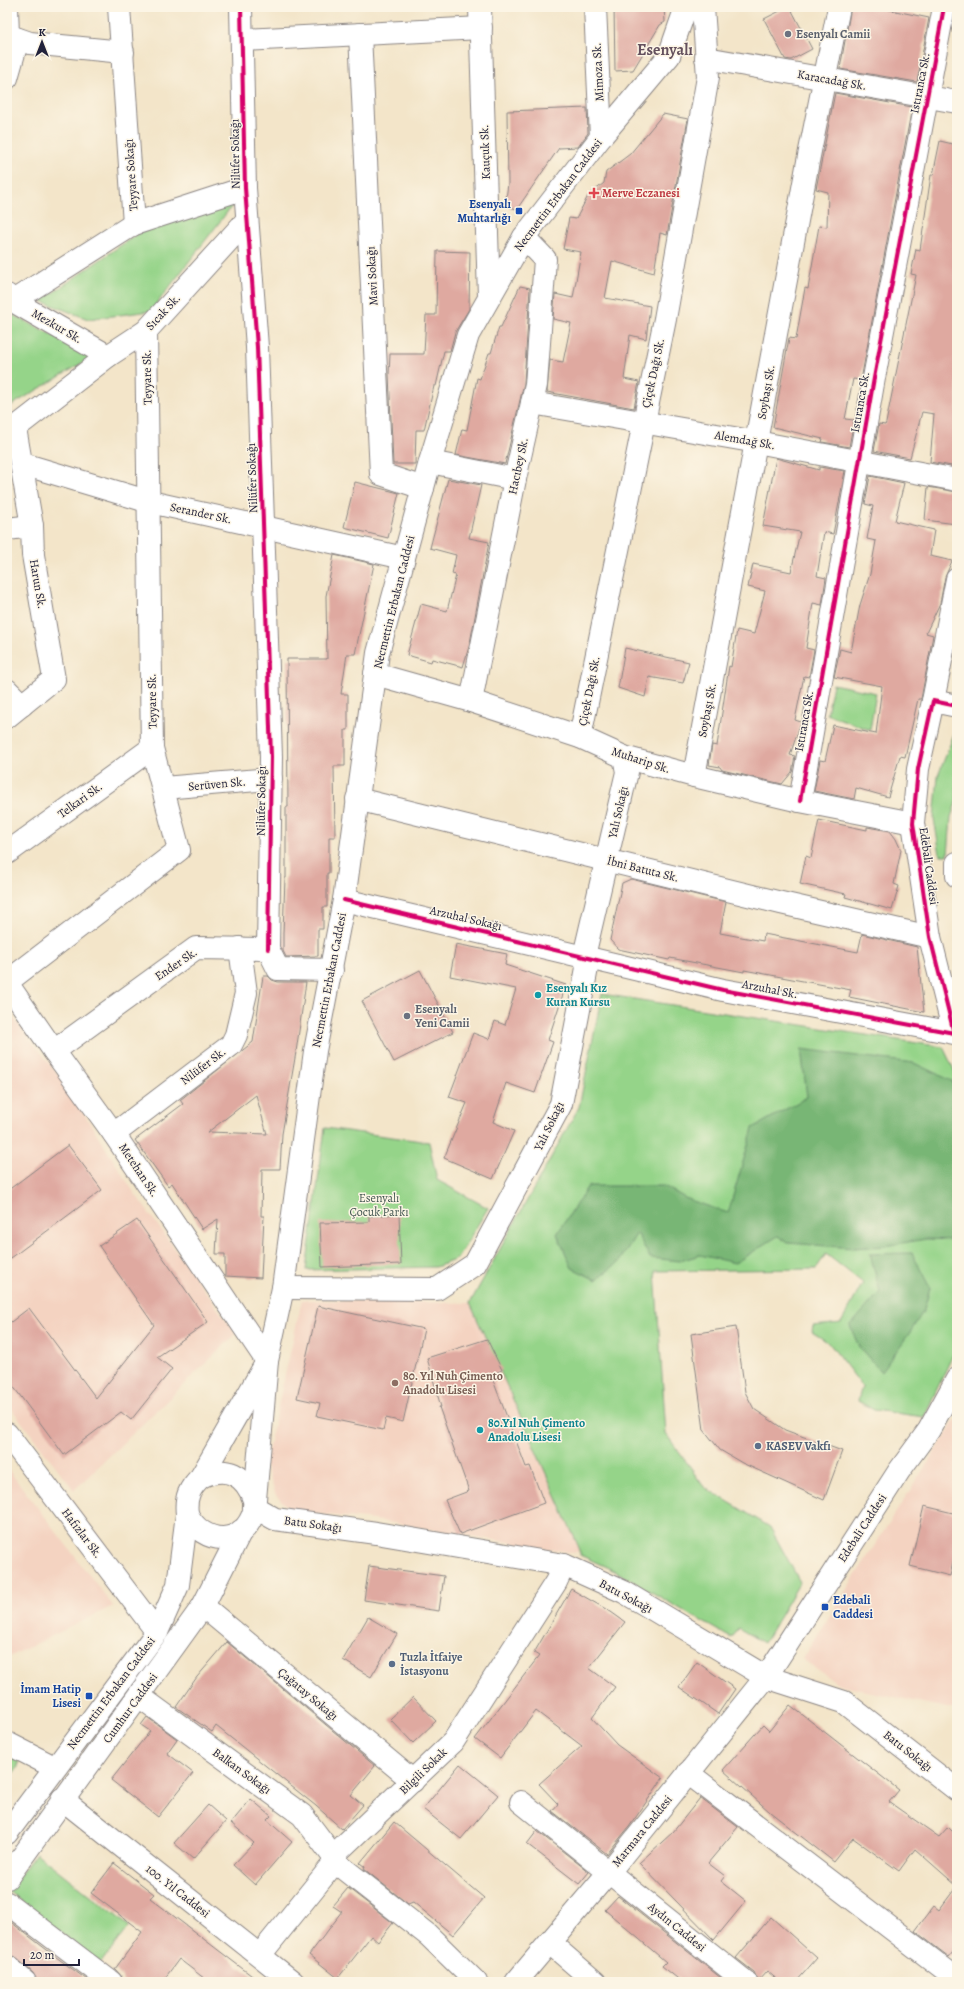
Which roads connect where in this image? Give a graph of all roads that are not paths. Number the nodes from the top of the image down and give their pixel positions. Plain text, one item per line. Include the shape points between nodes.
1 (7, 7) edge
2 (119, 7) edge
3 (241, 7) edge
4 (595, 7) edge
5 (686, 7) edge
6 (703, 7) edge
7 (839, 7) edge
8 (944, 7) edge
9 (480, 17) edge
10 (360, 34) junction
11 (11, 36) edge
12 (243, 40) junction
13 (122, 52) junction
14 (706, 58) junction
15 (7, 78) edge
16 (825, 79) junction
17 (928, 96) junction
18 (957, 102) edge
19 (601, 137) junction
20 (245, 188) junction
21 (248, 220) junction
22 (134, 224) junction
23 (524, 237) junction
24 (489, 297) junction
25 (10, 298) edge
26 (146, 332) junction
27 (108, 356) junction
28 (532, 403) junction
29 (643, 423) junction
30 (11, 430) edge
31 (757, 442) junction
32 (430, 462) junction
33 (859, 462) junction
34 (23, 464) junction
35 (515, 479) junction
36 (957, 480) edge
37 (423, 488) junction
38 (150, 502) junction
39 (32, 526) junction
40 (264, 526) junction
41 (7, 529) edge
42 (404, 558) junction
43 (957, 579) edge
44 (376, 674) junction
45 (7, 690) edge
46 (471, 701) junction
47 (933, 701) junction
48 (957, 706) edge
49 (15, 711) edge
50 (580, 737) junction
51 (152, 748) junction
52 (624, 758) junction
53 (694, 776) junction
54 (271, 779) junction
55 (163, 788) junction
56 (357, 799) junction
57 (800, 801) junction
58 (913, 823) junction
59 (7, 853) edge
60 (607, 860) junction
61 (957, 863) edge
62 (957, 876) edge
63 (344, 900) junction
64 (930, 937) junction
65 (240, 948) junction
66 (268, 949) junction
67 (584, 956) junction
68 (332, 970) junction
69 (7, 983) edge
70 (954, 1033) joint
71 (54, 1051) junction
72 (114, 1134) junction
73 (283, 1288) junction
74 (267, 1361) junction
75 (957, 1379) edge
76 (7, 1434) edge
77 (201, 1477) junction
78 (187, 1514) junction
79 (249, 1515) junction
80 (564, 1566) junction
81 (203, 1606) junction
82 (157, 1632) junction
83 (766, 1677) junction
84 (139, 1696) junction
85 (7, 1743) edge
86 (54, 1767) junction
87 (688, 1773) junction
88 (413, 1781) junction
89 (957, 1790) edge
90 (62, 1799) junction
91 (521, 1802) dead end
92 (7, 1833) edge
93 (334, 1859) junction
94 (609, 1872) junction
95 (7, 1878) edge
96 (7, 1903) edge
97 (550, 1943) junction
98 (260, 1955) junction
99 (7, 1966) edge
100 (952, 1975) edge
101 (25, 1982) edge
102 (111, 1982) edge
103 (293, 1982) edge
104 (476, 1982) edge
105 (516, 1982) edge
106 (595, 1982) edge
107 (746, 1982) edge

1 - 11 street
2 - 13 street, Teyyare Sokağı
3 - 12 street, Nilüfer Sokağı
4 - 19 street, Mimoza Sk.
5 - 19 street, Necmettin Erbakan Caddesi via 669,56
6 - 14 street, Çiçek Dağı Sk.
7 - 16 street, Soybaşı Sk.
8 - 17 street, Istıranca Sk.
9 - 10 street
9 - 24 street, Kauçuk Sk.
10 - 12 street
10 - 37 street, Mavi Sokağı via 382,474
11 - 13 street via 30,43
11 - 15 street
12 - 20 street, Nilüfer Sokağı
13 - 22 street, Teyyare Sokağı
14 - 16 street, Karacadağ Sk.
14 - 29 street, Çiçek Dağı Sk. via 708,77 665,319
16 - 17 street, Karacadağ Sk.
16 - 31 street, Soybaşı Sk.
17 - 18 street, Karacadağ Sk.
17 - 33 street, Istıranca Sk.
19 - 23 street, Necmettin Erbakan Caddesi
20 - 21 street, Nilüfer Sokağı
20 - 22 street, Nilüfer Sokağı
21 - 26 street, Sıcak Sk.
21 - 40 street, Nilüfer Sokağı via 258,347
22 - 25 street, Teyyare Sokağı
23 - 24 street, Necmettin Erbakan Caddesi
23 - 28 street, Hacıbey Sk. via 545,259 536,385
24 - 32 street, Necmettin Erbakan Caddesi via 468,335
25 - 27 street, Mezkur Sk.
26 - 27 street, Sıcak Sk.
26 - 38 street, Teyyare Sk.
27 - 30 street, Sıcak Sk.
28 - 29 street, Alemdağ Sk.
28 - 35 street, Hacıbey Sk.
29 - 31 street, Alemdağ Sk.
29 - 50 street, Çiçek Dağı Sk.
30 - 34 street, Harun Sk.
31 - 33 street, Alemdağ Sk.
31 - 53 street, Soybaşı Sk.
32 - 35 street
32 - 37 street, Necmettin Erbakan Caddesi
33 - 36 street, Alemdağ Sk.
33 - 57 street, Istıranca Sk.
34 - 38 street, Serander Sk.
34 - 39 street, Harun Sk.
35 - 46 street, Hacıbey Sk.
37 - 42 street, Necmettin Erbakan Caddesi
38 - 40 street, Serander Sk.
38 - 51 street, Teyyare Sk.
39 - 41 street
39 - 49 street, Harun Sk. via 33,555 54,679
40 - 42 street, Serander Sk.
40 - 54 street, Nilüfer Sokağı
42 - 44 street, Necmettin Erbakan Caddesi via 378,653
43 - 47 street, Edebali Caddesi
44 - 46 street, Muharip Sk.
44 - 56 street, Necmettin Erbakan Caddesi
45 - 49 street
46 - 50 street, Muharip Sk.
47 - 48 street
47 - 58 street, Edebali Caddesi via 918,769
50 - 52 street, Muharip Sk.
51 - 55 street, Teyyare Sk.
51 - 59 street, Telkari Sk.
52 - 53 street, Muharip Sk.
52 - 60 street, Yalı Sokağı via 628,772
53 - 57 street, Muharip Sk.
54 - 55 street, Serüven Sk.
54 - 66 street, Nilüfer Sokağı
55 - 69 street, Teyyare Sk. via 179,850
56 - 60 street, İbni Batuta Sk.
56 - 63 street, Necmettin Erbakan Caddesi
57 - 58 street, Muharip Sk.
58 - 64 street, Edebali Caddesi
60 - 64 street, İbni Batuta Sk.
60 - 67 street, Yalı Sokağı
61 - 62 street
63 - 67 street, Arzuhal Sokağı
63 - 68 street, Necmettin Erbakan Caddesi
64 - 70 street, Edebali Caddesi
65 - 66 street, Ender Sk.
65 - 71 street, Ender Sk. via 196,948
65 - 72 street, Nilüfer Sk. via 246,993 236,1035 231,1044
66 - 68 street via 278,969
67 - 70 street, Arzuhal Sk. via 722,990
67 - 73 street, Yalı Sokağı via 587,968 561,1104 475,1264 437,1288
68 - 73 street, Necmettin Erbakan Caddesi via 315,1051
69 - 71 street, Metehan Sk.
71 - 72 street, Metehan Sk.
72 - 74 street, Metehan Sk.
73 - 74 street, Necmettin Erbakan Caddesi
74 - 77 street, Necmettin Erbakan Caddesi
74 - 79 street, Necmettin Erbakan Caddesi
75 - 83 street, Edebali Caddesi via 929,1430 899,1471
76 - 82 street, Hafızlar Sk.
77 - 78 street, Necmettin Erbakan Caddesi via 188,1493
77 - 79 street via 211,1472 222,1471 234,1474 247,1484
78 - 79 street via 200,1532 210,1537 221,1538 232,1536
78 - 82 street, Necmettin Erbakan Caddesi via 178,1585
79 - 80 street, Batu Sokağı via 376,1533
79 - 81 street, Cumhur Caddesi
80 - 83 street, Batu Sokağı via 624,1592
80 - 88 street, Bilgili Sokak via 453,1742
81 - 84 street, Cumhur Caddesi
81 - 88 street, Çağatay Sokağı
82 - 86 street, Necmettin Erbakan Caddesi via 122,1682
83 - 87 street, Marmara Caddesi
83 - 89 street, Batu Sokağı via 844,1702
84 - 90 street, Cumhur Caddesi
84 - 93 street, Balkan Sokağı via 302,1815
85 - 86 street
86 - 92 street, Necmettin Erbakan Caddesi
87 - 94 street, Marmara Caddesi
87 - 100 street
88 - 93 street, Bilgili Sokak
90 - 95 street, Cumhur Caddesi
90 - 98 street, 100. Yıl Caddesi
91 - 94 street, Aydın Caddesi
93 - 98 street, Bilgili Sokak
93 - 104 street, Balkan Sokağı via 428,1935
94 - 97 street, Marmara Caddesi
94 - 107 street, Aydın Caddesi
96 - 102 street
97 - 105 street, Marmara Caddesi
97 - 106 street
98 - 103 street, 100. Yıl Caddesi
99 - 101 street

